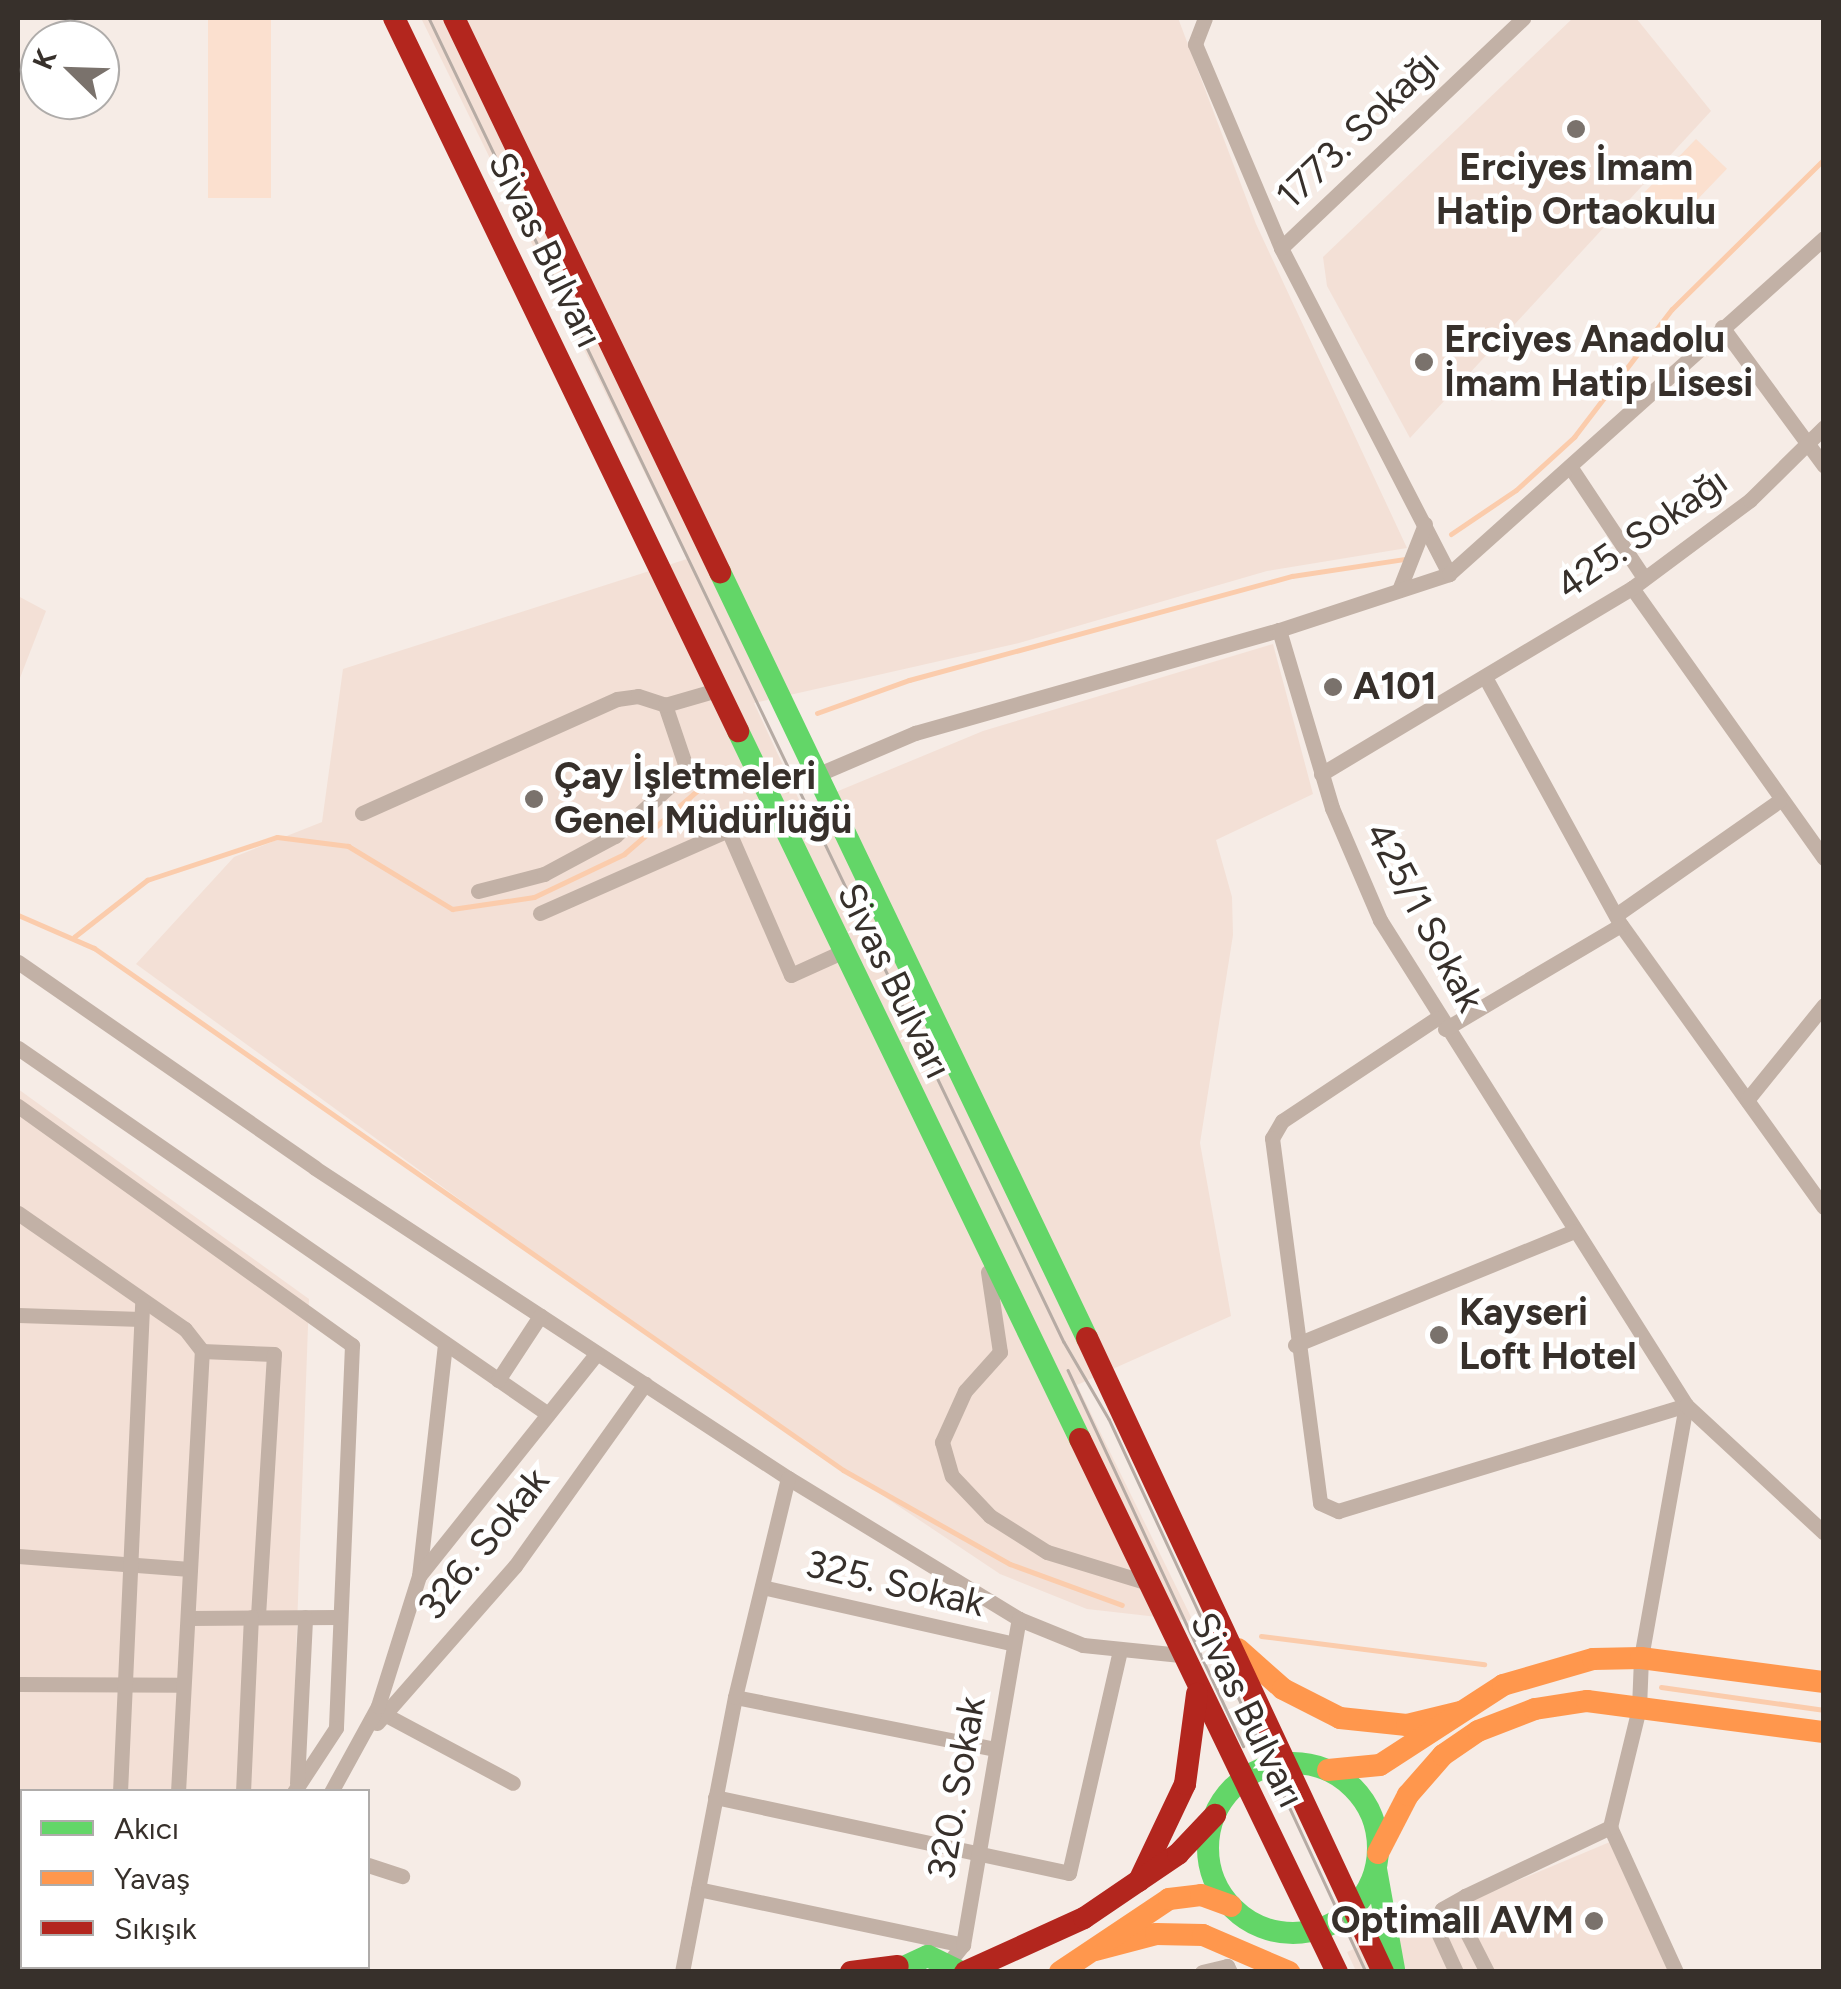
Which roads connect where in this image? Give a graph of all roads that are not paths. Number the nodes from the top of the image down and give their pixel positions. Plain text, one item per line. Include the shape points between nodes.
1 (394, 18) edge
2 (454, 18) edge
3 (1205, 18) edge
4 (1517, 20) edge
5 (1824, 238) edge
6 (1281, 248) junction
7 (1722, 326) junction
8 (1824, 427) edge
9 (1807, 443) junction
10 (1824, 466) edge
11 (1572, 468) junction
12 (1425, 524) junction
13 (1450, 574) junction
14 (1638, 583) junction
15 (1399, 590) junction
16 (1279, 630) junction
17 (1485, 677) junction
18 (717, 690) junction
19 (665, 705) junction
20 (1321, 774) junction
21 (814, 776) junction
22 (1779, 801) junction
23 (362, 813) dead end
24 (1824, 858) edge
25 (478, 890) dead end
26 (540, 913) dead end
27 (1619, 920) junction
28 (842, 952) junction
29 (18, 962) edge
30 (1824, 1005) edge
31 (1441, 1024) junction
32 (18, 1048) edge
33 (1747, 1100) junction
34 (18, 1106) edge
35 (1824, 1207) edge
36 (18, 1213) edge
37 (1574, 1230) junction
38 (985, 1250) junction
39 (141, 1311) junction
40 (18, 1315) edge
41 (540, 1316) junction
42 (444, 1343) junction
43 (1295, 1344) junction
44 (202, 1351) junction
45 (597, 1353) junction
46 (498, 1380) junction
47 (645, 1384) junction
48 (1686, 1405) junction
49 (548, 1414) junction
50 (788, 1478) junction
51 (1824, 1533) edge
52 (18, 1556) edge
53 (130, 1565) junction
54 (190, 1569) junction
55 (419, 1576) junction
56 (1145, 1582) junction
57 (762, 1587) junction
58 (254, 1617) junction
59 (304, 1617) junction
60 (340, 1617) junction
61 (189, 1618) junction
62 (1018, 1619) junction
63 (1228, 1639) junction
64 (1014, 1644) junction
65 (1120, 1651) junction
66 (1180, 1656) junction
67 (1641, 1658) junction
68 (1824, 1682) edge
69 (18, 1684) edge
70 (125, 1684) junction
71 (184, 1685) junction
72 (1198, 1691) junction
73 (735, 1698) junction
74 (1639, 1708) junction
75 (1460, 1712) junction
76 (384, 1714) junction
77 (1824, 1732) edge
78 (364, 1737) junction
79 (996, 1750) junction
80 (1285, 1763) junction
81 (1328, 1770) junction
82 (1242, 1780) junction
83 (513, 1782) dead end
84 (120, 1789) edge
85 (178, 1789) edge
86 (243, 1789) edge
87 (296, 1789) edge
88 (333, 1789) edge
89 (716, 1797) junction
90 (1215, 1815) junction
91 (1610, 1826) junction
92 (979, 1854) junction
93 (1377, 1861) junction
94 (370, 1866) edge
95 (402, 1876) dead end
96 (1139, 1882) junction
97 (698, 1889) junction
98 (1465, 1896) junction
99 (1232, 1906) junction
100 (1354, 1908) junction
101 (1318, 1930) junction
102 (1096, 1950) junction
103 (959, 1962) edge
104 (896, 1969) edge
105 (682, 1972) edge
106 (851, 1972) edge
107 (1060, 1972) edge
108 (1202, 1972) edge
109 (1230, 1972) edge
110 (1289, 1972) edge
111 (1338, 1972) edge
112 (1384, 1972) edge
113 (1394, 1972) edge
114 (1456, 1972) edge
115 (1487, 1972) edge
116 (1676, 1972) edge

1 - 18 main road, Sivas Bulvarı
2 - 21 main road, Sivas Bulvarı
3 - 6 street via 1194,44
4 - 6 street, 1773. Sokağı
5 - 7 street
6 - 12 street
7 - 9 street
7 - 11 street
8 - 9 street, 425. Sokağı
9 - 10 street
9 - 14 street, 425. Sokağı via 1750,500
11 - 13 street
11 - 14 street
12 - 13 street
12 - 15 street
13 - 15 street
14 - 17 street, 425. Sokağı
14 - 22 street
15 - 16 street
16 - 20 street, 425/1 Sokak
16 - 21 street via 916,733
17 - 20 street, 425. Sokağı
17 - 27 street
18 - 19 street
18 - 28 main road, Sivas Bulvarı
19 - 23 street via 638,696 617,699
19 - 25 street via 687,770 592,851 534,878
20 - 31 street, 425/1 Sokak via 1359,877
21 - 63 main road, Sivas Bulvarı
22 - 24 street
22 - 27 street
26 - 28 street via 728,830 792,975
27 - 31 street
27 - 33 street
28 - 38 main road, Sivas Bulvarı
29 - 41 street
30 - 33 street
31 - 37 street, 425/1 Sokak
31 - 43 street via 1274,1131
32 - 42 street
33 - 35 street
34 - 60 street via 352,1345
36 - 39 street
37 - 43 street
37 - 48 street, 425/1 Sokak
38 - 56 main road, Sivas Bulvarı
38 - 56 street via 1000,1352 964,1391 942,1442 952,1476 990,1516 1047,1552
39 - 40 street
39 - 44 street via 186,1328
39 - 53 street
41 - 45 street
41 - 46 street
42 - 46 street
42 - 55 street
43 - 48 street via 1316,1496 1331,1510
44 - 54 street
44 - 58 street via 274,1354
45 - 47 street
45 - 49 street
46 - 49 street
47 - 50 street
47 - 76 street, 326. Sokak via 515,1566
48 - 51 street, 425/1 Sokak
48 - 67 street
49 - 55 street
50 - 57 street
50 - 62 street
52 - 53 street
53 - 54 street
53 - 70 street
54 - 61 street
55 - 78 street
56 - 66 main road, Sivas Bulvarı
57 - 64 street, 325. Sokak
57 - 73 street
58 - 59 street
58 - 61 street
58 - 86 street
59 - 60 street
59 - 87 street
60 - 87 street via 336,1728
61 - 71 street
62 - 64 street, 320. Sokak
62 - 65 street via 1064,1640
63 - 75 main road via 1283,1689 1340,1718 1407,1725
63 - 80 main road, Sivas Bulvarı
64 - 79 street, 320. Sokak
65 - 66 street
65 - 92 street via 1072,1871 1064,1875
66 - 72 main road, Sivas Bulvarı
67 - 68 main road
67 - 74 street
67 - 75 main road via 1615,1656 1544,1670
69 - 70 street
70 - 71 street
70 - 84 street
71 - 85 street
72 - 82 main road, Sivas Bulvarı
72 - 96 main road via 1185,1784
73 - 79 street
73 - 89 street
74 - 77 main road
74 - 91 street
74 - 93 main road via 1568,1702 1478,1731 1421,1778
75 - 81 main road via 1380,1766
76 - 78 street, 326. Sokak
76 - 83 street
78 - 88 street
79 - 92 street, 320. Sokak
80 - 81 main road
80 - 82 main road
80 - 100 main road, Sivas Bulvarı
81 - 93 main road via 1370,1810
82 - 90 main road
82 - 101 main road, Sivas Bulvarı
89 - 92 street
89 - 97 street
90 - 96 main road
90 - 99 main road via 1209,1858
91 - 98 street
91 - 116 street
92 - 103 street, 320. Sokak
93 - 100 main road
93 - 113 main road
94 - 95 street
96 - 103 main road via 1044,1940
97 - 103 street
97 - 105 street
98 - 114 street via 1442,1908 1435,1926
98 - 115 street via 1459,1917
99 - 101 main road via 1274,1931
99 - 102 main road via 1177,1896
100 - 101 main road
100 - 112 main road, Sivas Bulvarı
101 - 111 main road, Sivas Bulvarı
102 - 107 main road
102 - 110 main road via 1186,1933 1236,1944
103 - 104 main road via 928,1956
104 - 106 main road
108 - 109 street via 1227,1966

